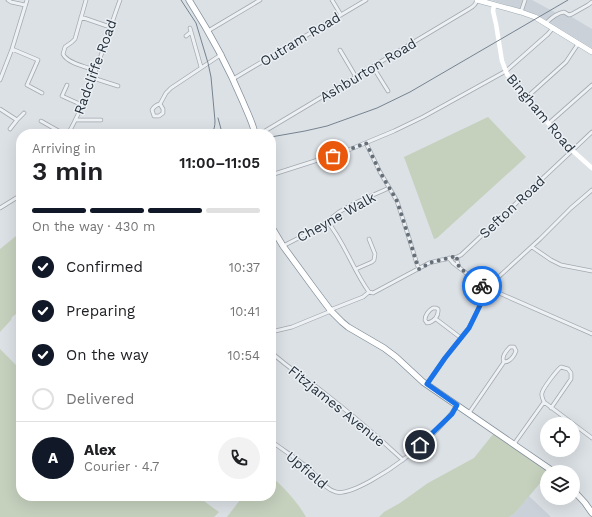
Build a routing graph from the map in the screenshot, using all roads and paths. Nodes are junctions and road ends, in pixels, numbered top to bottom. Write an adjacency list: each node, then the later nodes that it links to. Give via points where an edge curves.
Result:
1 (8, 0): 13 (street)
2 (26, 0): 13 (street)
3 (86, 0): 17 (street)
4 (120, 0): 19 (street, Radcliffe Road)
5 (189, 0): 22 (highway)
6 (260, 0): 22 (street)
7 (332, 0): 16 (street)
8 (366, 0): 16 (street, Outram Road)
9 (477, 0): 11 (main road); 31 (street, Ashburton Road, via 473,7)
10 (525, 0): 15 (street)
11 (488, 2): 14 (main road)
12 (592, 2): 18 (street, via 574,14 561,12)
13 (25, 5): 26 (street)
14 (494, 5): 15 (main road); 33 (street, Bingham Road, via 502,63)
15 (521, 12): 18 (main road)
16 (341, 15): 36 (street, Outram Road)
17 (81, 17): 19 (street); 32 (street, via 75,39 65,47 63,54 66,59)
18 (546, 23): 21 (main road)
19 (110, 27): 32 (street, Radcliffe Road)
20 (190, 28): 23 (street)
21 (553, 28): 25 (main road); 33 (street)
22 (208, 31): 29 (highway)
23 (191, 32): 24 (street); 30 (street)
24 (186, 36)
25 (578, 44): 28 (main road); 43 (street, via 566,62)
26 (12, 49): 37 (street); 42 (street, via 38,60 27,85)
27 (340, 50): 34 (street)
28 (592, 52)
29 (222, 54): 30 (street); 36 (highway)
30 (201, 67): 45 (street, via 171,88)
31 (373, 67): 34 (street, Ashburton Road); 41 (street)
32 (95, 70): 35 (street, Radcliffe Road)
33 (506, 71): 43 (street, Bingham Road); 59 (street, via 421,119)
34 (356, 77): 57 (street, Ashburton Road)
35 (93, 78): 40 (street); 44 (street, Radcliffe Road)
36 (233, 78): 56 (highway)
37 (0, 80)
38 (67, 85): 44 (street, via 62,96)
39 (592, 85): 52 (street)
40 (118, 86)
41 (388, 91)
42 (42, 92)
43 (526, 98): 52 (street, Bingham Road)
44 (82, 104): 49 (street, Radcliffe Road)
45 (160, 104)
46 (0, 109): 48 (street)
47 (24, 113): 48 (street)
48 (17, 120): 53 (street)
49 (76, 120): 50 (street); 55 (street, Radcliffe Road)
50 (101, 120)
51 (41, 121): 54 (street)
52 (549, 123): 60 (street, Bingham Road)
53 (10, 129)
54 (55, 129)
55 (71, 129)
56 (254, 129)
57 (268, 129)
58 (592, 132): 60 (street, Sefton Road)
59 (366, 143): 62 (street); 63 (street)
60 (573, 151): 61 (street, Bingham Road); 72 (street, Sefton Road)
61 (592, 168)
62 (276, 173)
63 (389, 188): 67 (street, Cheyne Walk, via 359,201); 76 (street, via 398,204)
64 (592, 190): 71 (street)
65 (16, 198): 66 (street)
66 (0, 208)
67 (327, 221): 70 (street, Cheyne Walk); 75 (street)
68 (276, 234): 70 (highway)
69 (369, 239): 75 (street, via 375,254 374,260)
70 (283, 246): 80 (highway)
71 (532, 246): 77 (street, via 561,265); 78 (street)
72 (457, 256): 73 (street, Sefton Road); 74 (street)
73 (449, 258): 74 (street); 76 (street, Sefton Road, via 432,262)
74 (459, 267): 78 (street, via 478,284)
75 (356, 269): 79 (street)
76 (419, 269): 79 (street, Sefton Road, via 373,293)
77 (592, 271)
78 (488, 289): 83 (street); 84 (street)
79 (369, 292): 80 (street, Sefton Road, via 361,298)
80 (330, 310): 82 (street, Sefton Road, via 292,327); 87 (highway, via 345,325 386,349)
81 (436, 319): 81 (street, via 429,323 425,320 432,308 438,309); 84 (street)
82 (276, 331)
83 (592, 334)
84 (462, 338): 87 (street)
85 (276, 357): 96 (street, Fitzjames Avenue, via 361,422)
86 (504, 362): 86 (street, via 507,350 514,347 514,355); 91 (street)
87 (427, 384): 89 (highway)
88 (544, 402): 90 (street); 90 (street, via 542,394 552,376 560,368 568,369 571,378); 94 (street)
89 (457, 405): 91 (highway); 96 (street, Upfield, via 452,414)
90 (551, 408): 93 (street)
91 (469, 413): 94 (highway)
92 (592, 432): 93 (street)
93 (591, 437)
94 (514, 444): 97 (highway)
95 (276, 445): 96 (street, Upfield, via 309,469 328,488 337,492 349,491 365,484)
96 (402, 460)
97 (544, 465)
98 (580, 498): 99 (highway)
99 (585, 503): 100 (highway); 101 (highway)
100 (592, 509)
101 (592, 513)

